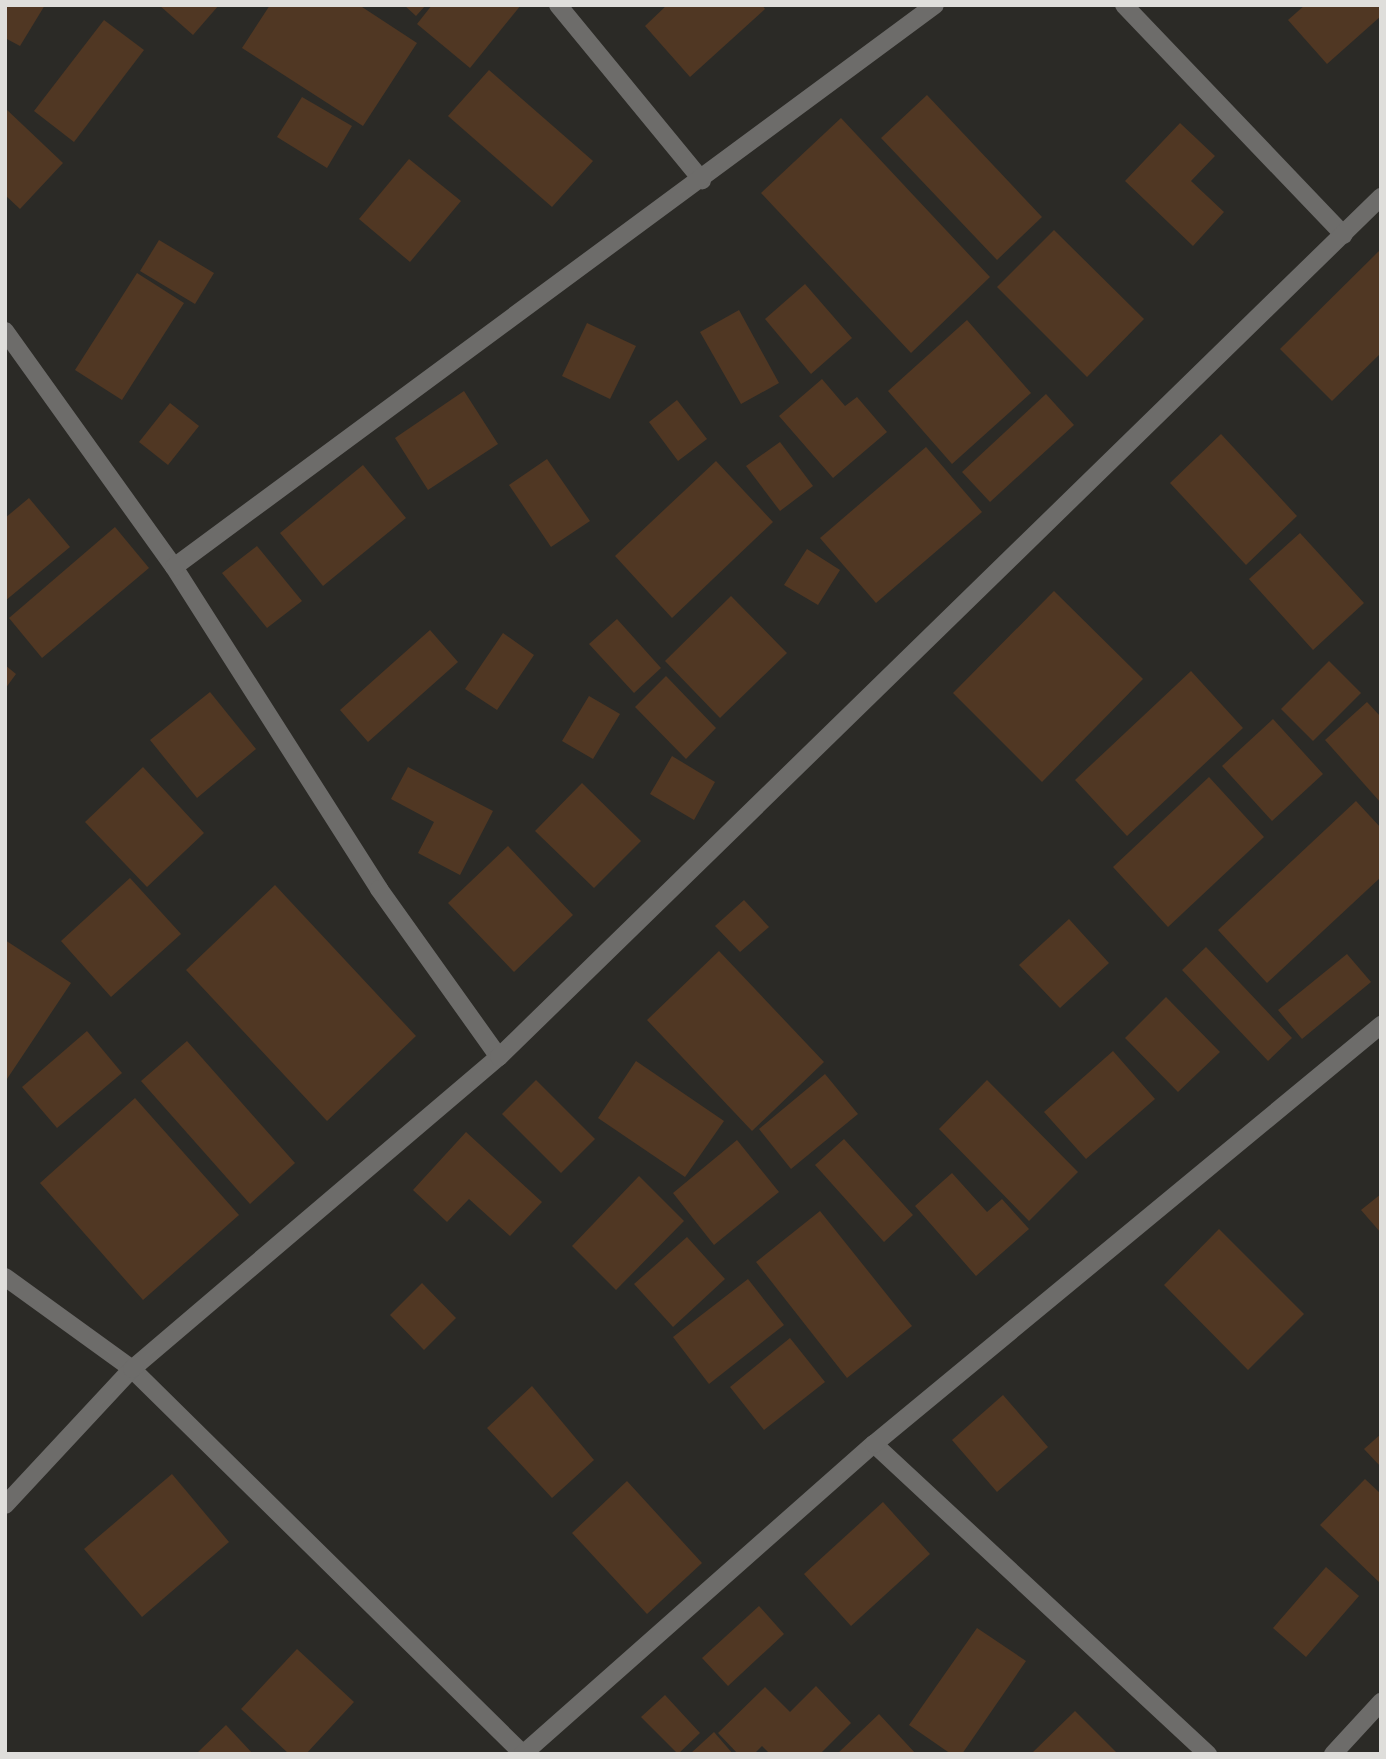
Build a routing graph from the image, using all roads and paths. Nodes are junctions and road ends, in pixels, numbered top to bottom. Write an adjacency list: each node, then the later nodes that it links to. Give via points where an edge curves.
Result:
1 (558, 5): 4 (street)
2 (935, 5): 4 (street)
3 (1124, 5): 6 (street)
4 (702, 180): 8 (street)
5 (1381, 197): 6 (street)
6 (1344, 235): 10 (street)
7 (5, 331): 8 (street)
8 (174, 567): 10 (street, via 379,889)
9 (1381, 1025): 13 (street)
10 (499, 1057): 12 (street)
11 (5, 1277): 12 (street)
12 (132, 1369): 14 (street); 16 (street)
13 (874, 1444): 16 (street); 17 (street)
14 (5, 1505)
15 (1381, 1702): 18 (street)
16 (523, 1754)
17 (1208, 1754)
18 (1333, 1754)

